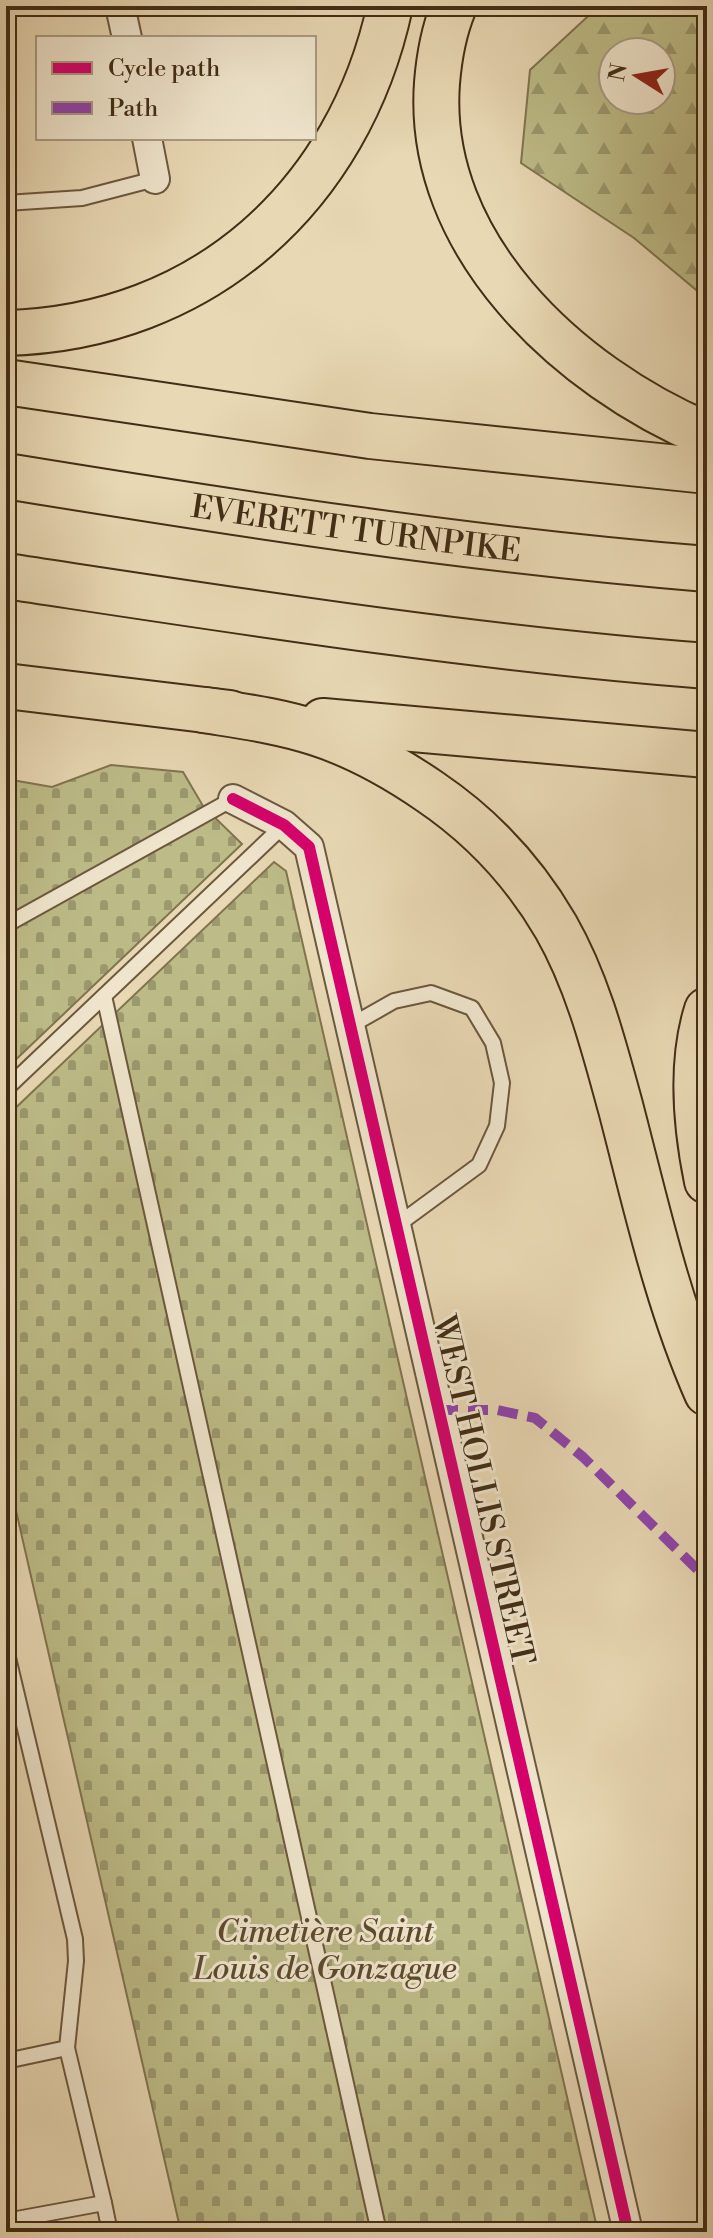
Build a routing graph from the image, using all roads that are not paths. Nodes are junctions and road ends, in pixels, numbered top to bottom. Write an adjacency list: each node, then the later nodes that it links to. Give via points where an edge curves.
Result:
1 (120, 6): 4 (street)
2 (390, 6): 8 (highway, via 373,69 339,143 308,187 250,244 206,276 121,315 55,330)
3 (454, 6): 10 (highway, via 438,70 437,124 446,176 471,236 516,298 565,346 640,400)
4 (127, 36)
5 (147, 140): 6 (street)
6 (155, 179): 7 (lane, via 82,198)
7 (6, 203)
8 (6, 333)
9 (6, 382): 11 (highway, via 370,436)
10 (707, 435)
11 (707, 471)
12 (6, 476): 13 (highway, EVERETT TURNPIKE, via 402,537)
13 (707, 569)
14 (6, 576): 15 (highway, via 390,633)
15 (707, 666)
16 (6, 686): 17 (highway)
17 (204, 710): 18 (highway); 28 (highway, via 316,732 376,758 476,827 531,890 556,927 591,1005 670,1296)
18 (707, 755)
19 (233, 799): 20 (street, WEST HOLLIS STREET); 21 (lane)
20 (284, 825): 22 (lane); 24 (street, WEST HOLLIS STREET, via 309,847)
21 (6, 925)
22 (104, 996): 25 (lane); 35 (lane)
23 (707, 1010): 26 (highway, via 697,1076)
24 (350, 1026): 27 (street, WEST HOLLIS STREET); 27 (lane, via 394,1001 431,993 472,1008 493,1043 502,1083 497,1126 479,1165)
25 (6, 1089)
26 (707, 1181)
27 (396, 1226): 36 (street, WEST HOLLIS STREET)
28 (707, 1393)
29 (6, 1649): 30 (lane, via 75,1939)
30 (67, 2048): 31 (lane); 32 (lane)
31 (6, 2061)
32 (104, 2203): 33 (lane); 34 (lane)
33 (6, 2221)
34 (110, 2232)
35 (379, 2232)
36 (628, 2232)

